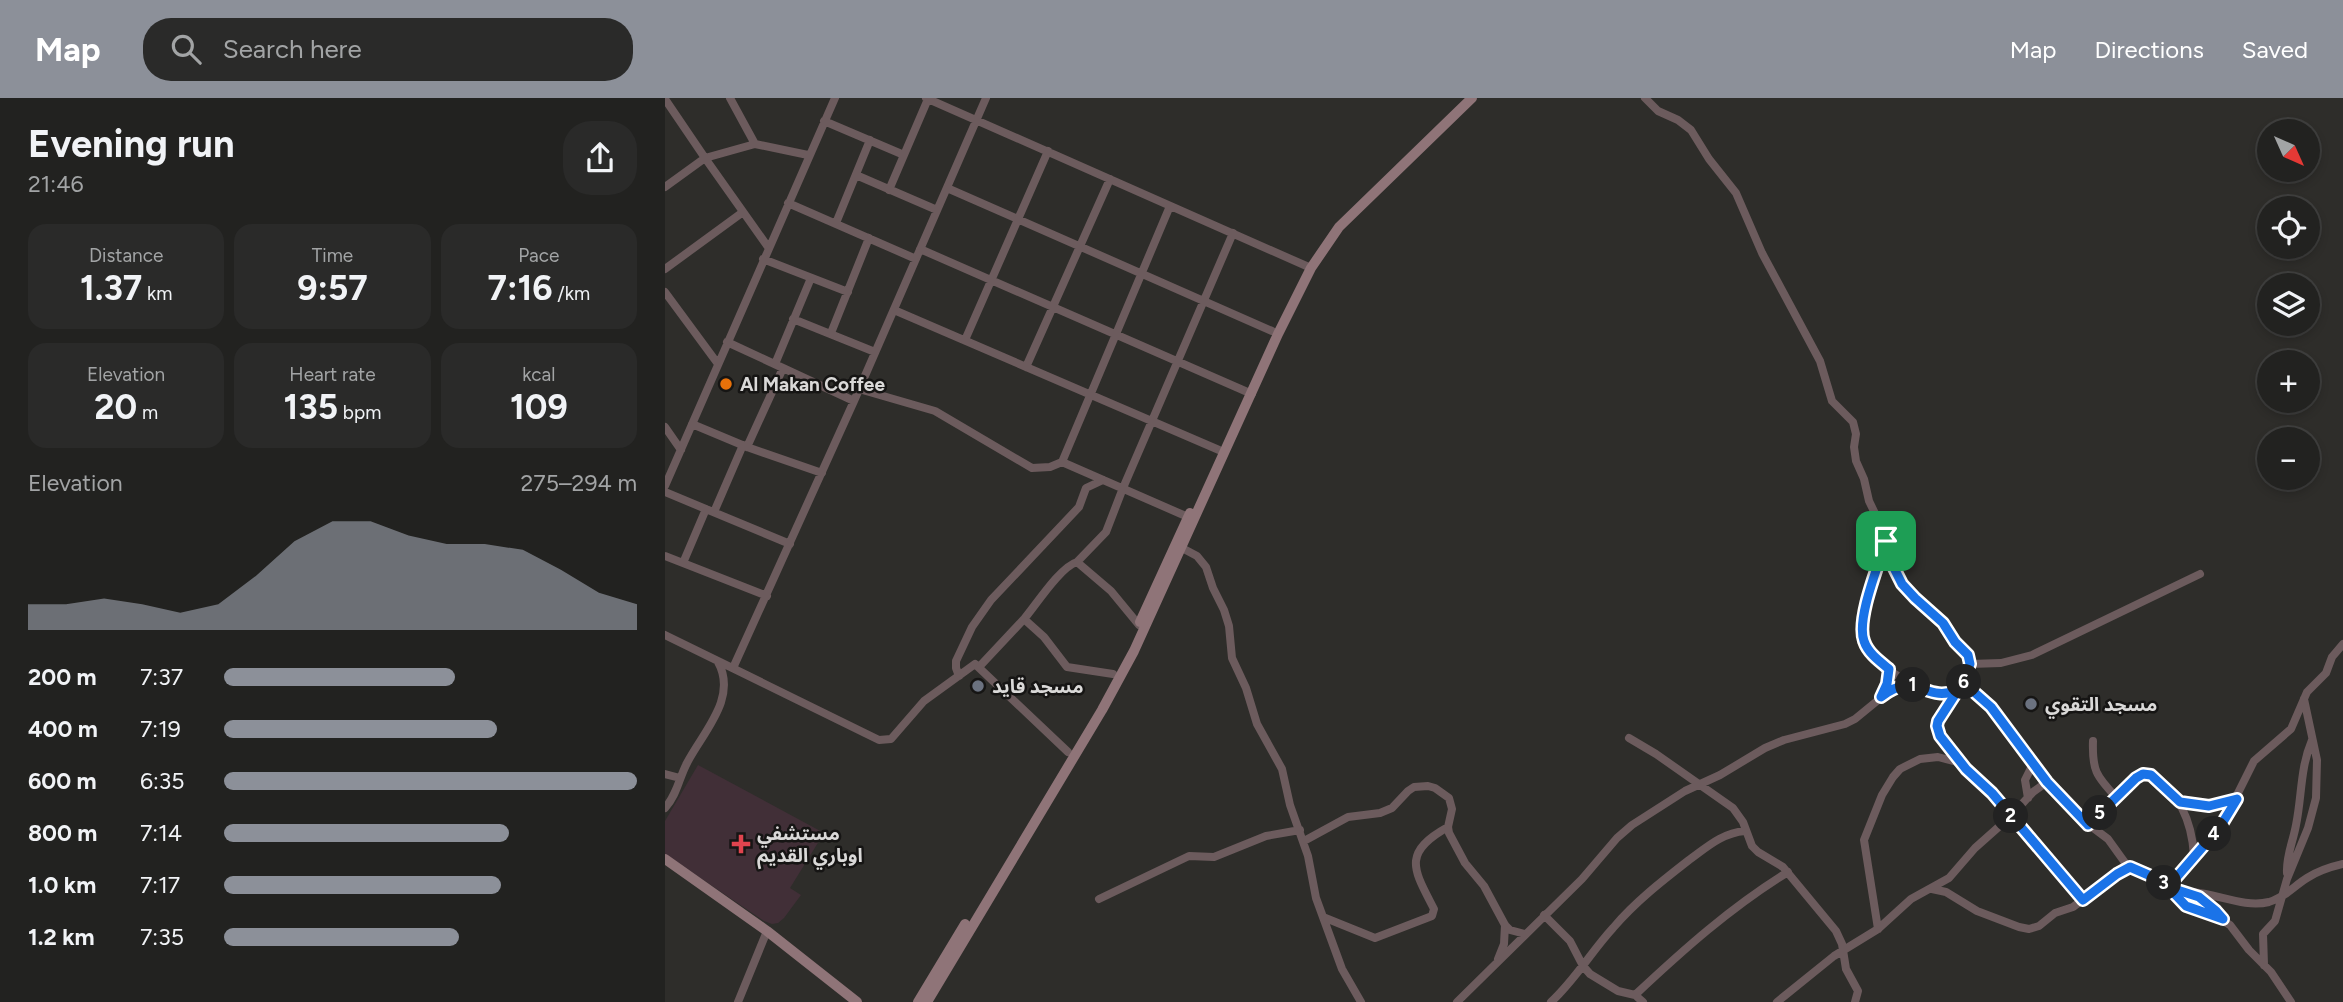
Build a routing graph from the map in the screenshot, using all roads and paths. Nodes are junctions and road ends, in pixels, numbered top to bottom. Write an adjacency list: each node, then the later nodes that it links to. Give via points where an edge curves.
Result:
1 (730, 98): 12 (street)
2 (835, 98): 10 (street)
3 (927, 98): 9 (street); 15 (street)
4 (986, 98): 9 (street)
5 (1462, 98): 35 (street, via 1333,223)
6 (1472, 98): 35 (street, via 1339,227)
7 (1645, 98): 73 (street, via 1691,130 1736,194 1820,361 1832,401 1853,422 1856,461)
8 (665, 99): 16 (street)
9 (977, 120): 13 (street); 20 (street)
10 (824, 121): 11 (street); 14 (street)
11 (870, 140): 15 (street); 17 (street)
12 (755, 144): 14 (street); 16 (street)
13 (1048, 152): 18 (street); 26 (street)
14 (808, 155): 22 (street)
15 (904, 155): 21 (street)
16 (705, 158): 19 (street); 25 (street)
17 (856, 175): 21 (street); 27 (street)
18 (1110, 179): 23 (street); 30 (street)
19 (665, 187)
20 (947, 188): 24 (street); 26 (street)
21 (889, 190): 24 (street)
22 (788, 202): 27 (street); 31 (street)
23 (1170, 205): 28 (street); 37 (street)
24 (937, 210): 32 (street)
25 (743, 212): 31 (street); 36 (street)
26 (1018, 219): 30 (street); 39 (street)
27 (835, 223): 29 (street)
28 (1233, 233): 35 (street); 42 (street)
29 (869, 238): 34 (street); 41 (street)
30 (1080, 246): 37 (street); 43 (street)
31 (768, 247): 33 (street)
32 (920, 249): 34 (street); 39 (street)
33 (763, 259): 38 (street); 50 (street)
34 (916, 259): 44 (street)
35 (1307, 266): 46 (street); 57 (street)
36 (665, 269)
37 (1141, 273): 42 (street); 48 (street)
38 (811, 278): 41 (street); 45 (street)
39 (991, 280): 43 (street); 49 (street)
40 (665, 292): 53 (street)
41 (848, 292): 47 (street)
42 (1204, 301): 46 (street); 52 (street)
43 (1053, 307): 48 (street); 55 (street)
44 (894, 310): 49 (street); 51 (street)
45 (793, 319): 47 (street); 54 (street)
46 (1272, 331): 57 (street)
47 (831, 333): 51 (street)
48 (1115, 334): 52 (street); 58 (street)
49 (965, 340): 55 (street)
50 (727, 342): 53 (street); 54 (street)
51 (876, 352): 56 (street)
52 (1177, 362): 57 (street); 60 (street)
53 (717, 365): 61 (street)
54 (779, 366): 59 (street); 63 (street)
55 (1026, 367): 58 (street)
56 (859, 389): 59 (street); 66 (street, via 935,411 1032,468)
57 (1249, 393): 65 (street); 75 (street)
58 (1090, 394): 60 (street); 66 (street)
59 (854, 401): 67 (street)
60 (1152, 421): 65 (street); 69 (street)
61 (692, 424): 63 (street); 64 (street)
62 (665, 427): 64 (street)
63 (745, 446): 67 (street); 71 (street)
64 (681, 450): 70 (street)
65 (1219, 450): 72 (street)
66 (1062, 462): 68 (street)
67 (822, 473): 74 (street)
68 (1103, 480): 69 (street); 91 (street, via 1086,488 1079,507 991,600 958,655)
69 (1123, 488): 72 (street); 77 (street, via 1106,532)
70 (665, 489): 71 (street)
71 (710, 511): 74 (street); 78 (street)
72 (1188, 517): 82 (street)
73 (1886, 541): 86 (street, via 1902,584 1943,623); 89 (street, via 1862,632 1868,650)
74 (790, 544): 80 (street)
75 (1182, 548): 114 (street, via 1197,556 1209,573 1227,618 1232,658 1257,724 1282,769); 144 (street, via 1102,710)
76 (665, 556): 78 (street)
77 (1077, 562): 81 (street); 82 (street, via 1111,591)
78 (683, 563): 80 (street)
79 (2200, 574): 86 (street, via 2032,655)
80 (767, 596): 88 (street)
81 (1024, 620): 87 (street); 90 (street, via 1067,667)
82 (1139, 625): 90 (street)
83 (665, 635): 85 (street)
84 (2343, 643): 95 (street)
85 (718, 662): 88 (street); 103 (street, via 725,678 723,696)
86 (1970, 664): 93 (street)
87 (979, 667): 91 (street, via 975,664); 99 (street)
88 (733, 668): 91 (street, via 879,740 891,739 925,701)
89 (1889, 669): 92 (street); 94 (street)
90 (1113, 674): 99 (street)
91 (959, 676)
92 (1910, 684): 93 (street, via 1941,694); 94 (street)
93 (1961, 687): 100 (street, via 1937,726); 101 (street, via 1991,707)
94 (1881, 697): 105 (street, via 1845,724 1774,744)
95 (2304, 699): 97 (street); 108 (street, via 2291,729 2249,767)
96 (1629, 738): 105 (street)
97 (2312, 740): 122 (street, via 2301,777); 122 (street, via 2318,768 2316,797)
98 (2093, 741): 106 (street, via 2095,772)
99 (1068, 752): 143 (street)
100 (1961, 763): 111 (street); 133 (street, via 1938,757 1920,759 1900,769 1882,795 1864,840)
101 (2033, 764): 104 (street); 107 (street, via 2025,780)
102 (665, 774): 103 (street)
103 (680, 778): 110 (street)
104 (2047, 782): 107 (street); 112 (street)
105 (1699, 784): 115 (street, via 1733,808); 129 (street, via 1625,831)
106 (2116, 797): 109 (street, via 2147,773); 112 (street)
107 (2028, 798): 111 (street)
108 (2237, 799): 109 (street, via 2209,806); 117 (street)
109 (2180, 802): 117 (street)
110 (665, 808)
111 (2011, 816): 124 (street); 128 (street)
112 (2088, 825): 120 (street, via 2108,839)
113 (1448, 827): 116 (street, via 1449,798 1421,786 1408,791 1392,808 1348,817); 130 (street, via 1424,845 1415,862 1416,875 1434,909 1432,916 1375,938); 132 (street)
114 (1300, 830): 116 (street); 127 (street, via 1266,836 1214,857 1189,856)
115 (1745, 831): 121 (street, via 1758,852); 139 (street, via 1722,837 1652,889 1615,925)
116 (1304, 841): 130 (street)
117 (2194, 856): 123 (street)
118 (665, 859): 134 (street)
119 (2343, 864): 126 (street, via 2316,873)
120 (2130, 867): 123 (street); 128 (street)
121 (1788, 872): 136 (street, via 1836,931); 140 (street, via 1716,921)
122 (2287, 879): 126 (street)
123 (2168, 887): 125 (street); 131 (street, via 2186,906)
124 (1932, 889): 128 (street, via 2024,929 2039,926); 133 (street, via 1901,906)
125 (2189, 892): 126 (street, via 2249,903); 131 (street)
126 (2283, 895): 138 (street, via 2275,921 2262,938)
127 (1098, 899)
128 (2083, 900)
129 (1544, 915): 135 (street); 139 (street, via 1570,941)
130 (1323, 917): 145 (street, via 1342,969)
131 (2223, 919): 138 (street)
132 (1505, 925): 135 (street); 137 (street)
133 (1878, 929): 136 (street)
134 (767, 931): 141 (street); 142 (street)
135 (1524, 934): 137 (street)
136 (1843, 951): 149 (street); 150 (street, via 1846,969 1859,990)
137 (1496, 963): 146 (street)
138 (2264, 965): 151 (street)
139 (1583, 966): 140 (street, via 1608,986); 147 (street)
140 (1635, 995): 148 (street)
141 (738, 1002)
142 (857, 1002)
143 (918, 1002)
144 (927, 1002)
145 (1361, 1002)
146 (1457, 1002)
147 (1551, 1002)
148 (1643, 1002)
149 (1777, 1002)
150 (1855, 1002)
151 (2291, 1002)

